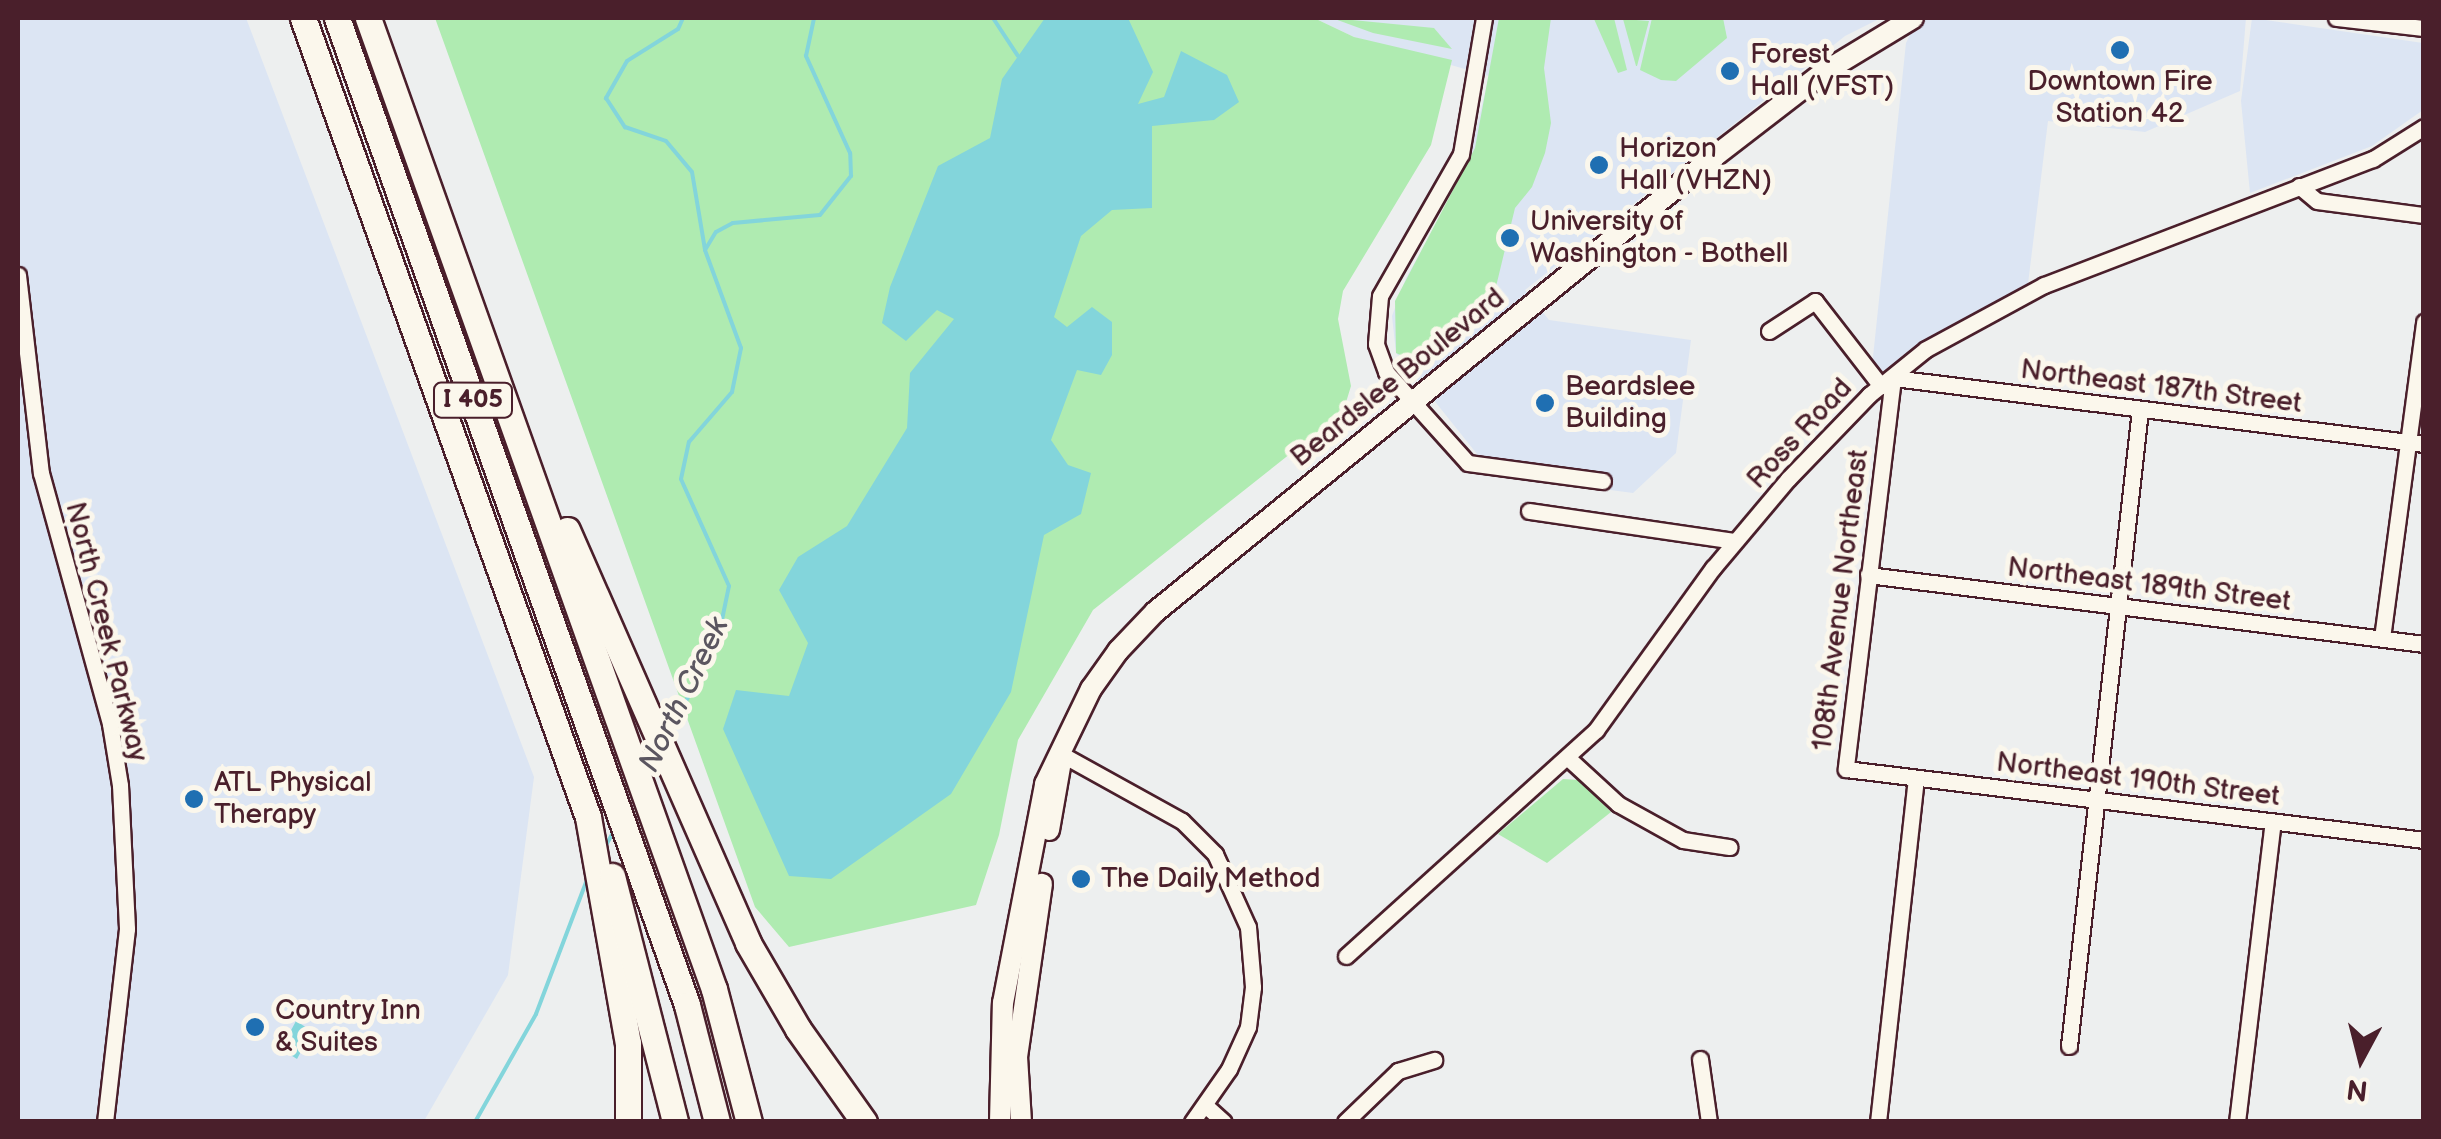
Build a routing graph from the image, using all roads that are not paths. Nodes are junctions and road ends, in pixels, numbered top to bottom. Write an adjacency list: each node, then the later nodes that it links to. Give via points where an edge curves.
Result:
1 (303, 18): 40 (highway, via 589,822)
2 (337, 18): 33 (highway, I 405)
3 (348, 18): 33 (highway, I 405)
4 (368, 18): 28 (highway, I 405)
5 (382, 18): 20 (highway, I 405)
6 (1484, 18): 17 (street, via 1458,164 1380,296 1375,322 1386,372)
7 (1913, 18): 17 (main road, Beardslee Boulevard, via 1824,72)
8 (2336, 18): 9 (street)
9 (2424, 28)
10 (2424, 128): 11 (street, Ross Road, via 2373,158)
11 (2300, 186): 12 (street, via 2317,201); 16 (street, Ross Road, via 1969,320)
12 (2424, 215)
13 (18, 276): 46 (street, North Creek Parkway, via 41,473 120,784 127,929)
14 (2424, 322): 19 (street)
15 (1769, 330): 16 (street, via 1815,301)
16 (1887, 382): 18 (street, Northeast 187th Street); 23 (street, Ross Road); 24 (street, 108th Avenue Northeast)
17 (1412, 403): 21 (street, via 1474,466); 29 (main road, Beardslee Boulevard, via 1154,612 1091,689)
18 (2140, 410): 19 (street, Northeast 187th Street); 25 (street)
19 (2416, 443): 26 (street)
20 (545, 479): 28 (highway, I 405); 53 (highway, via 777,997)
21 (1602, 481)
22 (1529, 511): 23 (street)
23 (1736, 542): 30 (street, Ross Road)
24 (1868, 575): 25 (street, Northeast 189th Street); 31 (street, 108th Avenue Northeast)
25 (2116, 606): 26 (street, Northeast 189th Street); 34 (street)
26 (2382, 638): 27 (street, Northeast 189th Street)
27 (2424, 644)
28 (632, 743): 35 (highway, I 405)
29 (1062, 754): 45 (street, via 1182,821 1212,849 1237,898 1252,949 1248,1028); 54 (main road, Beardslee Boulevard, via 1045,784 1010,966 996,1072); 55 (main road, Beardslee Boulevard, via 1022,1004)
30 (1568, 758): 39 (street, via 1634,813 1683,840); 41 (street, Ross Road)
31 (1846, 769): 32 (street, Northeast 190th Street)
32 (1916, 778): 34 (street, Northeast 190th Street); 60 (street)
33 (613, 781): 38 (highway, I 405)
34 (2096, 800): 36 (street, Northeast 190th Street); 42 (street)
35 (656, 808): 51 (highway, I 405); 52 (highway, I 405, via 736,1025)
36 (2273, 822): 37 (street, Northeast 190th Street); 61 (street)
37 (2424, 840)
38 (635, 844): 49 (highway, I 405); 50 (highway, I 405, via 692,990)
39 (1729, 847)
40 (609, 895): 47 (highway, via 628,1044); 48 (highway)
41 (1346, 956)
42 (2069, 1046)
43 (1700, 1059): 59 (street)
44 (1434, 1060): 58 (street, via 1398,1070)
45 (1204, 1105): 56 (street); 57 (street)
46 (106, 1122)
47 (628, 1122)
48 (675, 1122)
49 (718, 1122)
50 (728, 1122)
51 (750, 1122)
52 (760, 1122)
53 (864, 1122)
54 (1000, 1122)
55 (1021, 1122)
56 (1192, 1122)
57 (1224, 1122)
58 (1345, 1122)
59 (1710, 1122)
60 (1878, 1122)
61 (2237, 1122)

